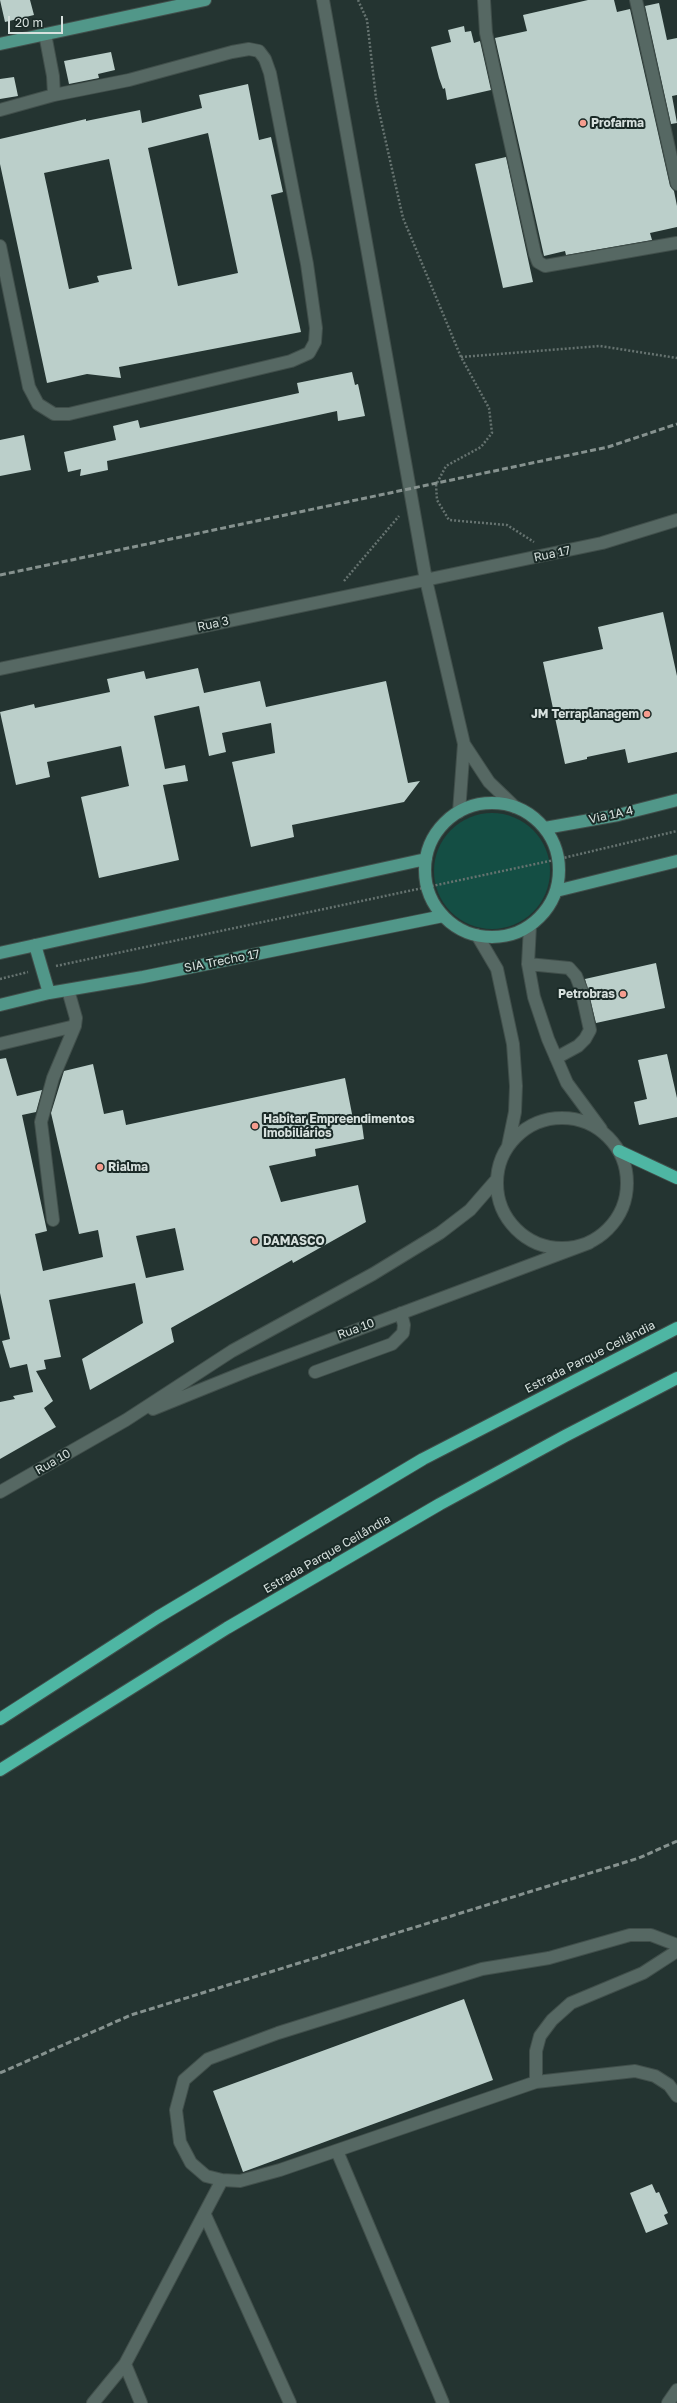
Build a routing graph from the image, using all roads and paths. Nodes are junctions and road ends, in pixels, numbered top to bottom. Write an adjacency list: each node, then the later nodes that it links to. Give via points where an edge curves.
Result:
1 (205, 0): 6 (main road)
2 (323, 0): 15 (street)
3 (358, 0): 13 (path, via 367,20 376,98 403,218)
4 (484, 0): 11 (street, via 486,33 534,254 538,262 545,266)
5 (636, 0): 10 (street)
6 (45, 34): 7 (main road); 8 (street)
7 (0, 44)
8 (54, 95): 9 (street); 12 (street, via 129,80 232,52 249,49 259,51 270,73 307,264 316,328 315,342 309,353 292,361 69,414 54,414 38,404 29,386)
9 (0, 110)
10 (677, 184)
11 (677, 243)
12 (0, 246)
13 (461, 357): 14 (path, via 600,346); 17 (path, via 489,408 492,433 481,447 446,466 436,485 437,500 449,520 507,525)
14 (677, 358)
15 (412, 501): 18 (street); 19 (path)
16 (677, 520): 17 (street, Rua 17, via 602,543)
17 (552, 554): 18 (street, Rua 17)
18 (426, 580): 19 (street, Rua 3); 21 (street)
19 (327, 600): 20 (street, Rua 3)
20 (0, 668)
21 (464, 744): 23 (street, via 489,782); 24 (street)
22 (677, 800): 25 (main road, Via 1A 4, via 618,815)
23 (515, 807): 24 (main road, via 496,803 477,805); 25 (main road, via 531,815)
24 (459, 812): 27 (main road, via 443,824 432,840)
25 (545, 828): 28 (main road, via 554,843)
26 (677, 831): 28 (path)
27 (426, 859): 30 (main road); 35 (main road)
28 (559, 859): 30 (path); 31 (main road)
29 (677, 861): 31 (main road)
30 (427, 888): 32 (main road, via 433,903); 38 (path)
31 (556, 890): 33 (main road, via 546,910)
32 (443, 916): 34 (main road, via 458,928); 40 (main road, SIA Trecho 17)
33 (530, 926): 34 (main road, via 513,934 495,937); 37 (street)
34 (477, 935): 47 (street, via 498,969 513,1044 516,1086)
35 (35, 945): 36 (main road); 38 (main road)
36 (0, 953)
37 (528, 964): 45 (street, via 534,997); 45 (street, via 569,968 576,976 581,989 590,1030 586,1039 578,1046)
38 (42, 969): 39 (path); 41 (main road)
39 (0, 979)
40 (68, 990): 41 (main road, SIA Trecho 17); 43 (street, via 76,1018)
41 (49, 993): 42 (main road, SIA Trecho 17)
42 (0, 1005)
43 (75, 1026): 44 (street); 51 (street, via 53,1078 41,1122)
44 (0, 1044)
45 (556, 1058): 46 (street, via 567,1083)
46 (604, 1133): 47 (street, via 586,1122 564,1118 543,1121 524,1131); 48 (street)
47 (508, 1146): 50 (street)
48 (619, 1151): 49 (highway); 52 (street, via 627,1172 625,1200 620,1214 607,1231)
49 (677, 1178)
50 (497, 1179): 52 (street, via 499,1201 508,1221 524,1237 544,1246 567,1249); 57 (street, Rua 10, via 470,1210 440,1233 373,1274 232,1352)
51 (53, 1220)
52 (588, 1243): 53 (street, Rua 10)
53 (401, 1313): 55 (street, via 403,1333 392,1344); 57 (street, Rua 10)
54 (677, 1328): 59 (highway, Estrada Parque Ceilândia, via 423,1459 158,1617)
55 (315, 1372)
56 (677, 1378): 60 (highway, Estrada Parque Ceilândia, via 440,1504 227,1628)
57 (126, 1420): 58 (street, Rua 10)
58 (0, 1492)
59 (0, 1719)
60 (0, 1770)
61 (677, 1945): 66 (street, via 651,1935 630,1935 548,1958 482,1969 278,2033 208,2059 184,2080 176,2110 180,2142 191,2163 206,2176)
62 (677, 1951): 63 (street, via 643,1973 571,2003 552,2020 540,2036 536,2051)
63 (536, 2082): 64 (street, via 635,2071 655,2076 669,2085); 65 (street)
64 (677, 2096)
65 (337, 2151): 66 (street, via 240,2181); 73 (street)
66 (222, 2180): 67 (street)
67 (205, 2215): 68 (street); 72 (street)
68 (125, 2364): 70 (street); 71 (street)
69 (677, 2390): 74 (street)
70 (93, 2403)
71 (141, 2403)
72 (290, 2403)
73 (443, 2403)
74 (668, 2403)

